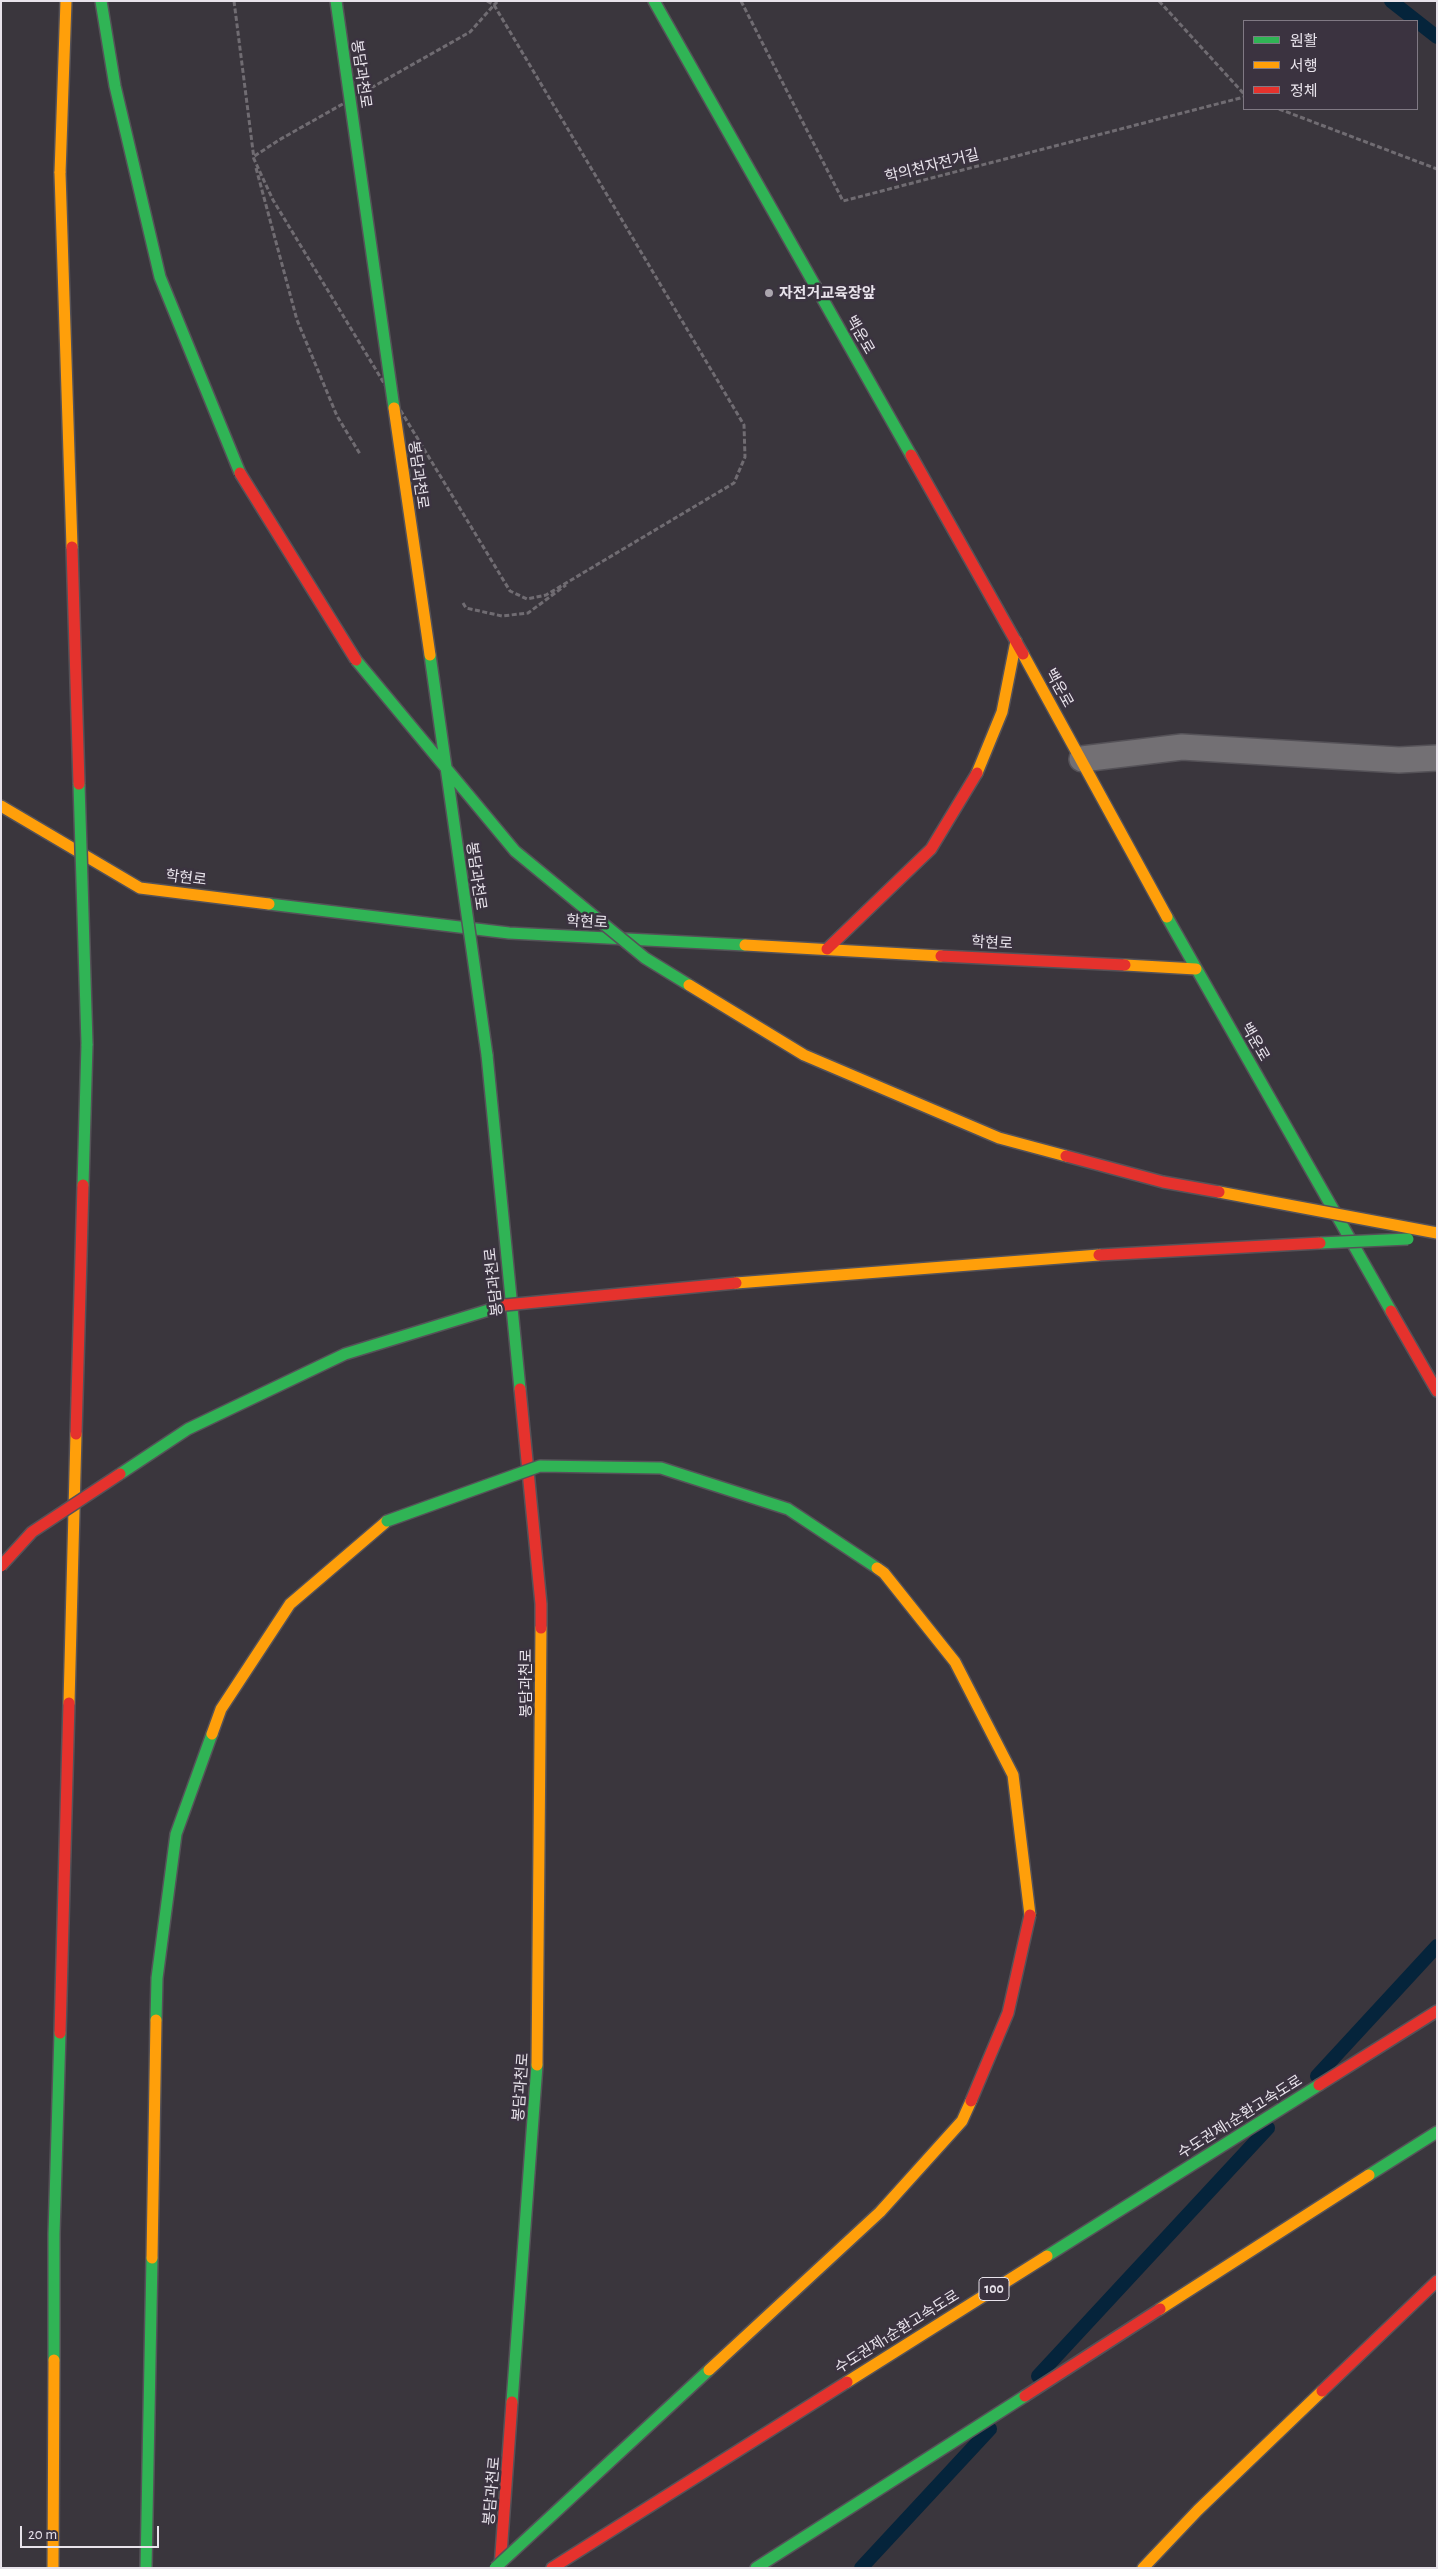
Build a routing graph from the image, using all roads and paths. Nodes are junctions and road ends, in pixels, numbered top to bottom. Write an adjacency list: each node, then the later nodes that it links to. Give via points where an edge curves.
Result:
1 (66, 1): 31 (main road, bridge, via 60,173 86,1044 54,2234)
2 (100, 1): 24 (main road, bridge, via 115,86 160,277 236,467 353,656 515,851 645,958 804,1055 999,1138 1163,1182)
3 (234, 1): 15 (path)
4 (336, 1): 34 (main road, 봉담과천로, bridge, via 487,1056 541,1604 539,2044)
5 (487, 1): 10 (path)
6 (498, 1): 10 (path)
7 (654, 1): 18 (main road, 백운로)
8 (742, 1): 13 (path, 학의천자전거길, via 843,201)
9 (1159, 1): 12 (path)
10 (494, 5): 11 (path); 17 (path, via 744,425 745,457 734,483)
11 (470, 32)
12 (1243, 95)
13 (1243, 96)
14 (1282, 110): 16 (path)
15 (253, 157)
16 (1437, 169)
17 (585, 572)
18 (1016, 641): 20 (main road, 백운로); 22 (main road, via 1002,712 974,780 931,849)
19 (1437, 758): 20 (lane, via 1399,760 1182,747)
20 (1082, 760): 23 (main road, 백운로)
21 (1, 806): 22 (main road, 학현로, via 140,888 509,933)
22 (826, 949): 23 (main road, 학현로)
23 (1196, 969): 26 (main road, 백운로)
24 (1437, 1233)
25 (1437, 1237): 27 (main road, bridge, via 1149,1251 502,1305 345,1354 188,1429 32,1532)
26 (1437, 1391)
27 (1, 1566)
28 (1437, 2011): 35 (main road, 수도권제1순환고속도로 / 100)
29 (1437, 2132): 36 (main road)
30 (1437, 2281): 37 (main road, via 1198,2510)
31 (53, 2568)
32 (146, 2568): 33 (main road, bridge, via 157,1978 176,1834 221,1709 290,1604 387,1522 540,1466 661,1468 788,1509 884,1573 955,1662 1013,1775 1030,1913 1008,2013 962,2121 880,2212)
33 (495, 2568)
34 (500, 2568)
35 (552, 2568)
36 (756, 2568)
37 (1143, 2568)

